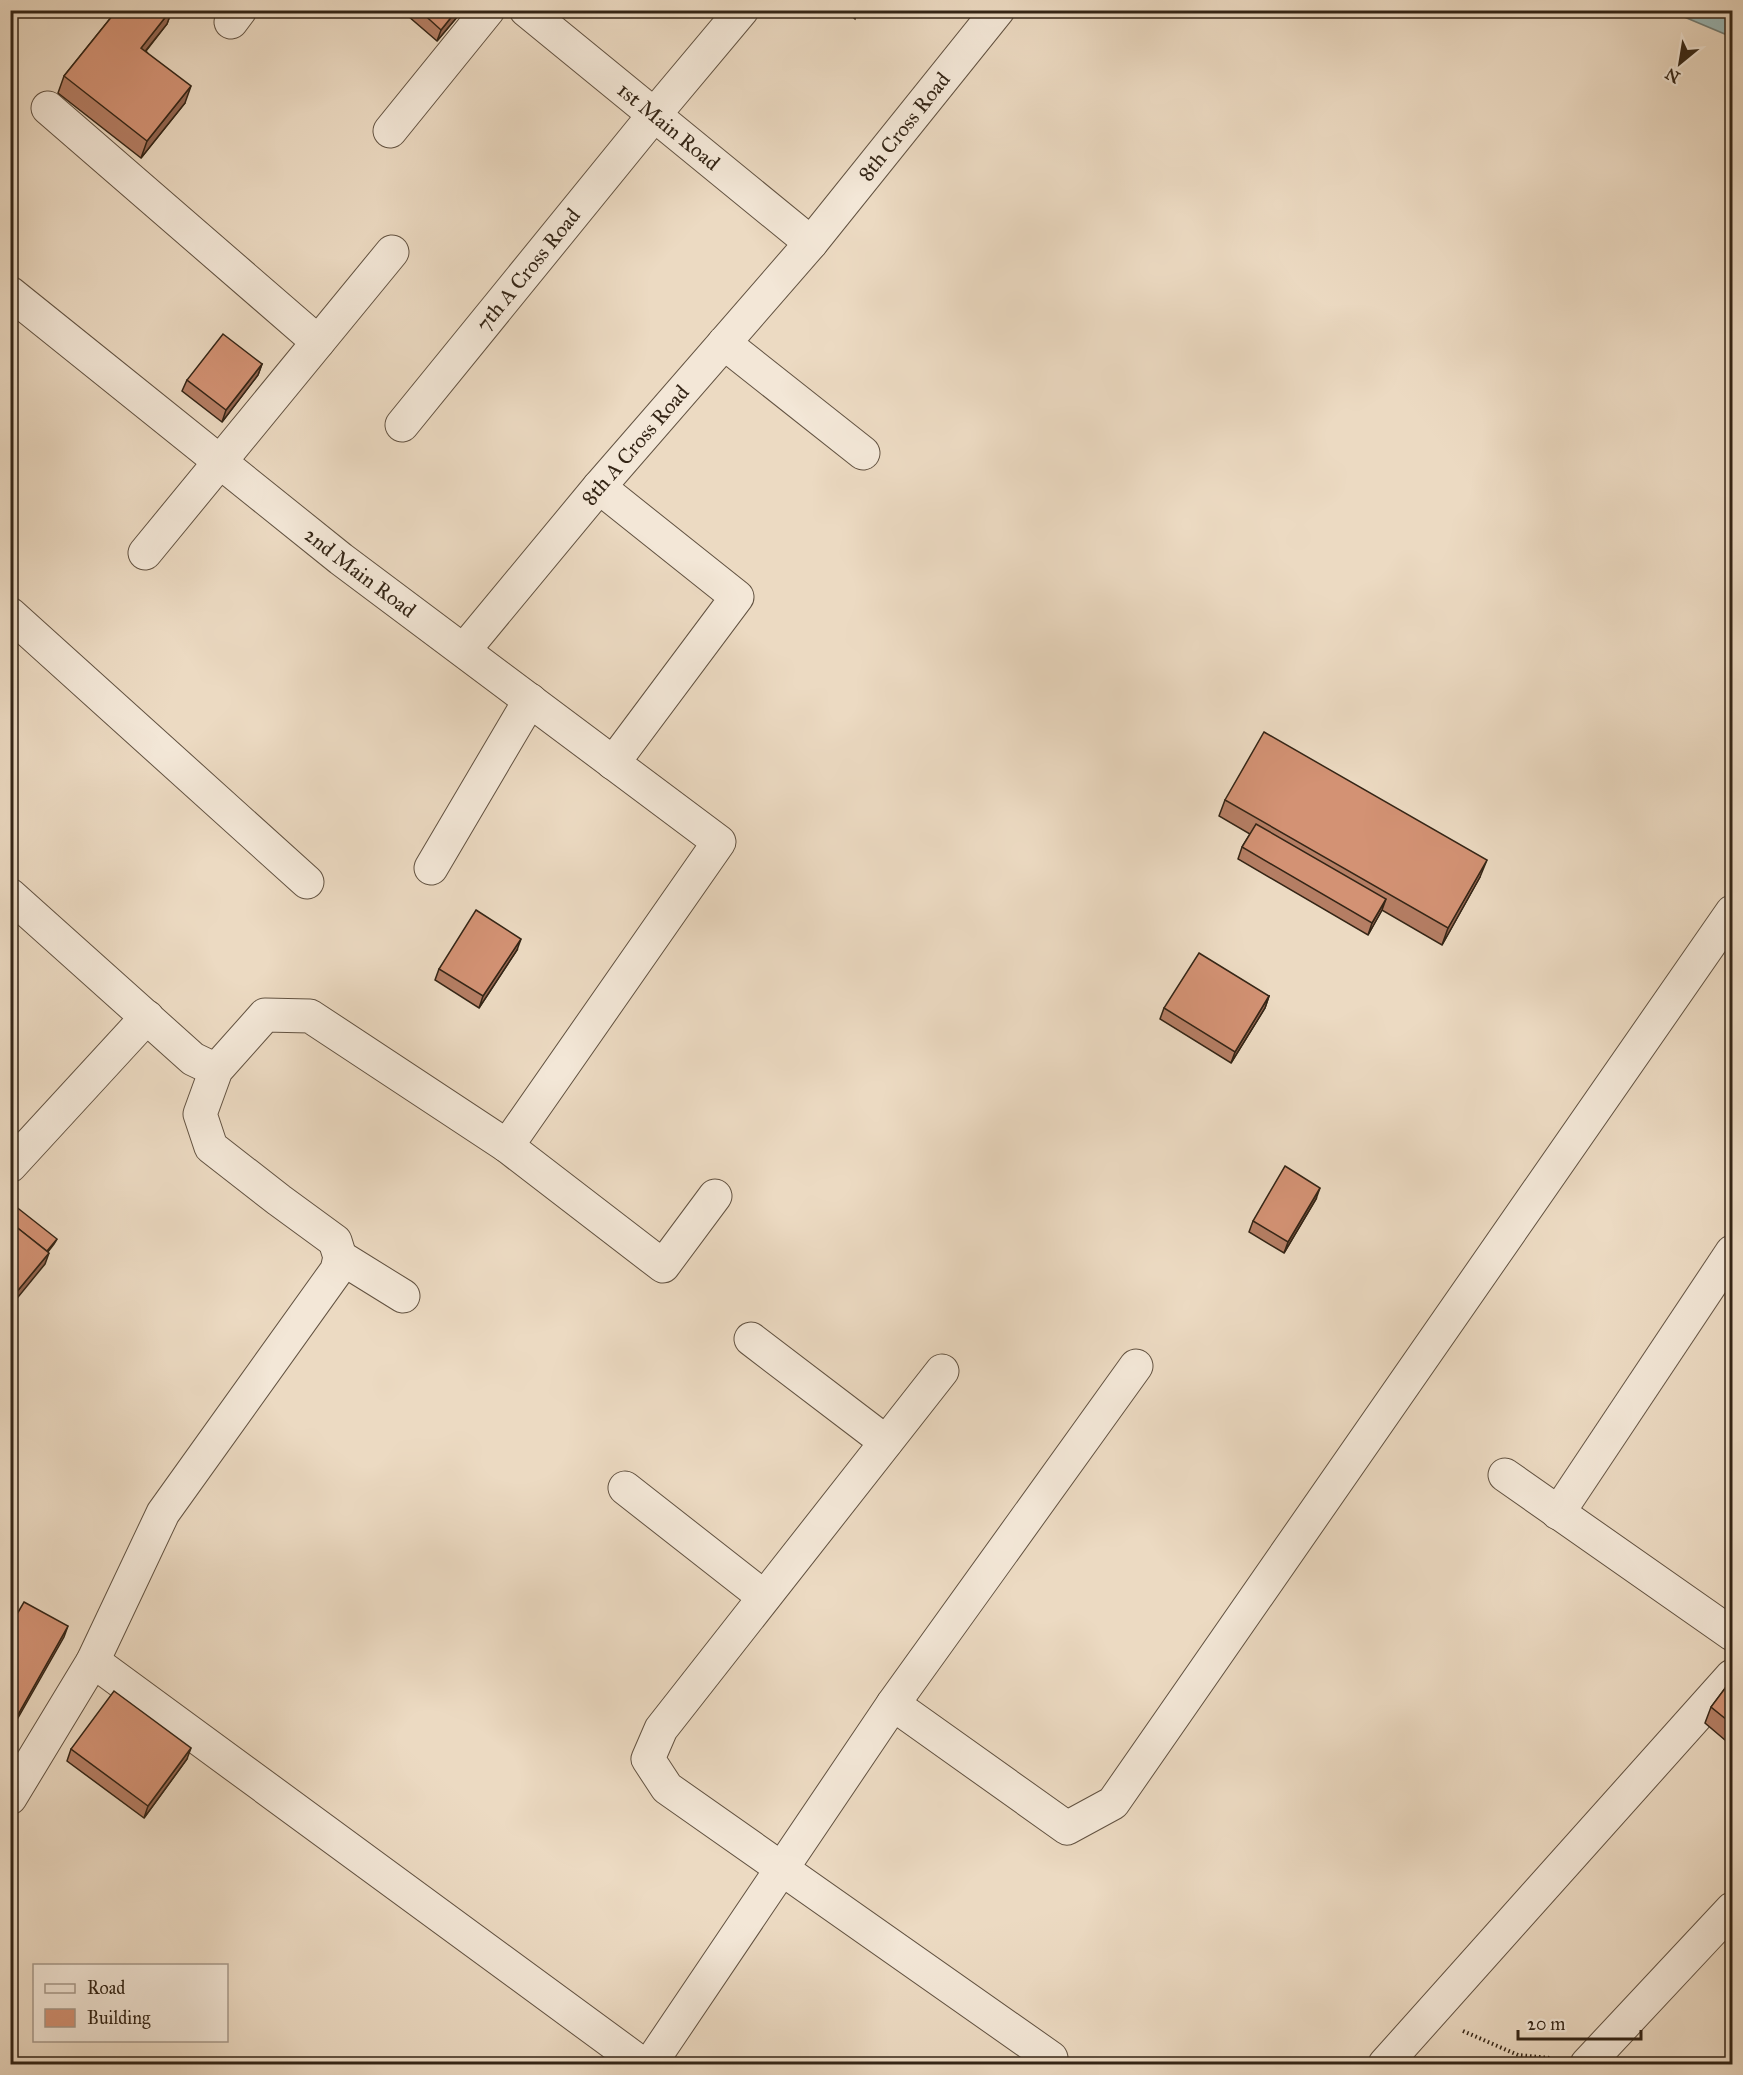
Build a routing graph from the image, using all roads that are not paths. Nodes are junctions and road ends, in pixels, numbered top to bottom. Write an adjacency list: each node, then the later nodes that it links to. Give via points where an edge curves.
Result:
1 (488, 10): 7 (street)
2 (526, 10): 6 (street, 1st Main Road)
3 (742, 10): 6 (street, 7th A Cross Road)
4 (998, 10): 8 (street, 8th Cross Road)
5 (48, 108): 11 (street)
6 (654, 115): 8 (street, 1st Main Road); 13 (street, 7th A Cross Road)
7 (390, 131)
8 (811, 243): 12 (street, 8th A Cross Road)
9 (392, 252): 11 (street)
10 (15, 307): 15 (street, 2nd Main Road)
11 (318, 342): 15 (street)
12 (724, 343): 14 (street); 16 (street, 8th A Cross Road)
13 (402, 425)
14 (863, 453)
15 (220, 462): 17 (street); 19 (street, 2nd Main Road)
16 (599, 488): 19 (street, 8th A Cross Road); 21 (street, via 737,597)
17 (145, 554)
18 (10, 614): 23 (street)
19 (464, 650): 20 (street, 2nd Main Road)
20 (530, 700): 21 (street, 2nd Main Road); 22 (street)
21 (614, 763): 28 (street, 2nd Main Road, via 719,843)
22 (431, 868)
23 (307, 882)
24 (10, 895): 26 (street)
25 (1732, 912): 45 (street, via 1113,1803 1067,1828)
26 (147, 1017): 27 (street, via 192,1059); 29 (street)
27 (216, 1070): 28 (street, via 265,1015 310,1016); 32 (street, via 200,1114 211,1147 335,1241)
28 (507, 1146): 30 (street, via 663,1266)
29 (10, 1166)
30 (716, 1196)
31 (1732, 1252): 40 (street)
32 (340, 1257): 33 (street); 43 (street, via 337,1270 164,1513)
33 (403, 1296)
34 (751, 1339): 37 (street)
35 (1136, 1366): 45 (street)
36 (942, 1371): 37 (street)
37 (886, 1442): 41 (street)
38 (1505, 1474): 40 (street)
39 (625, 1488): 41 (street)
40 (1558, 1513): 42 (street)
41 (764, 1597): 47 (street, via 661,1729 648,1759 667,1788)
42 (1728, 1620)
43 (93, 1661): 46 (street); 51 (street)
44 (1732, 1676): 53 (street)
45 (894, 1704): 47 (street)
46 (10, 1798)
47 (782, 1869): 49 (street); 52 (street)
48 (1732, 1909): 50 (street)
49 (1051, 2058)
50 (1588, 2063)
51 (642, 2064)
52 (650, 2064)
53 (1385, 2064)

